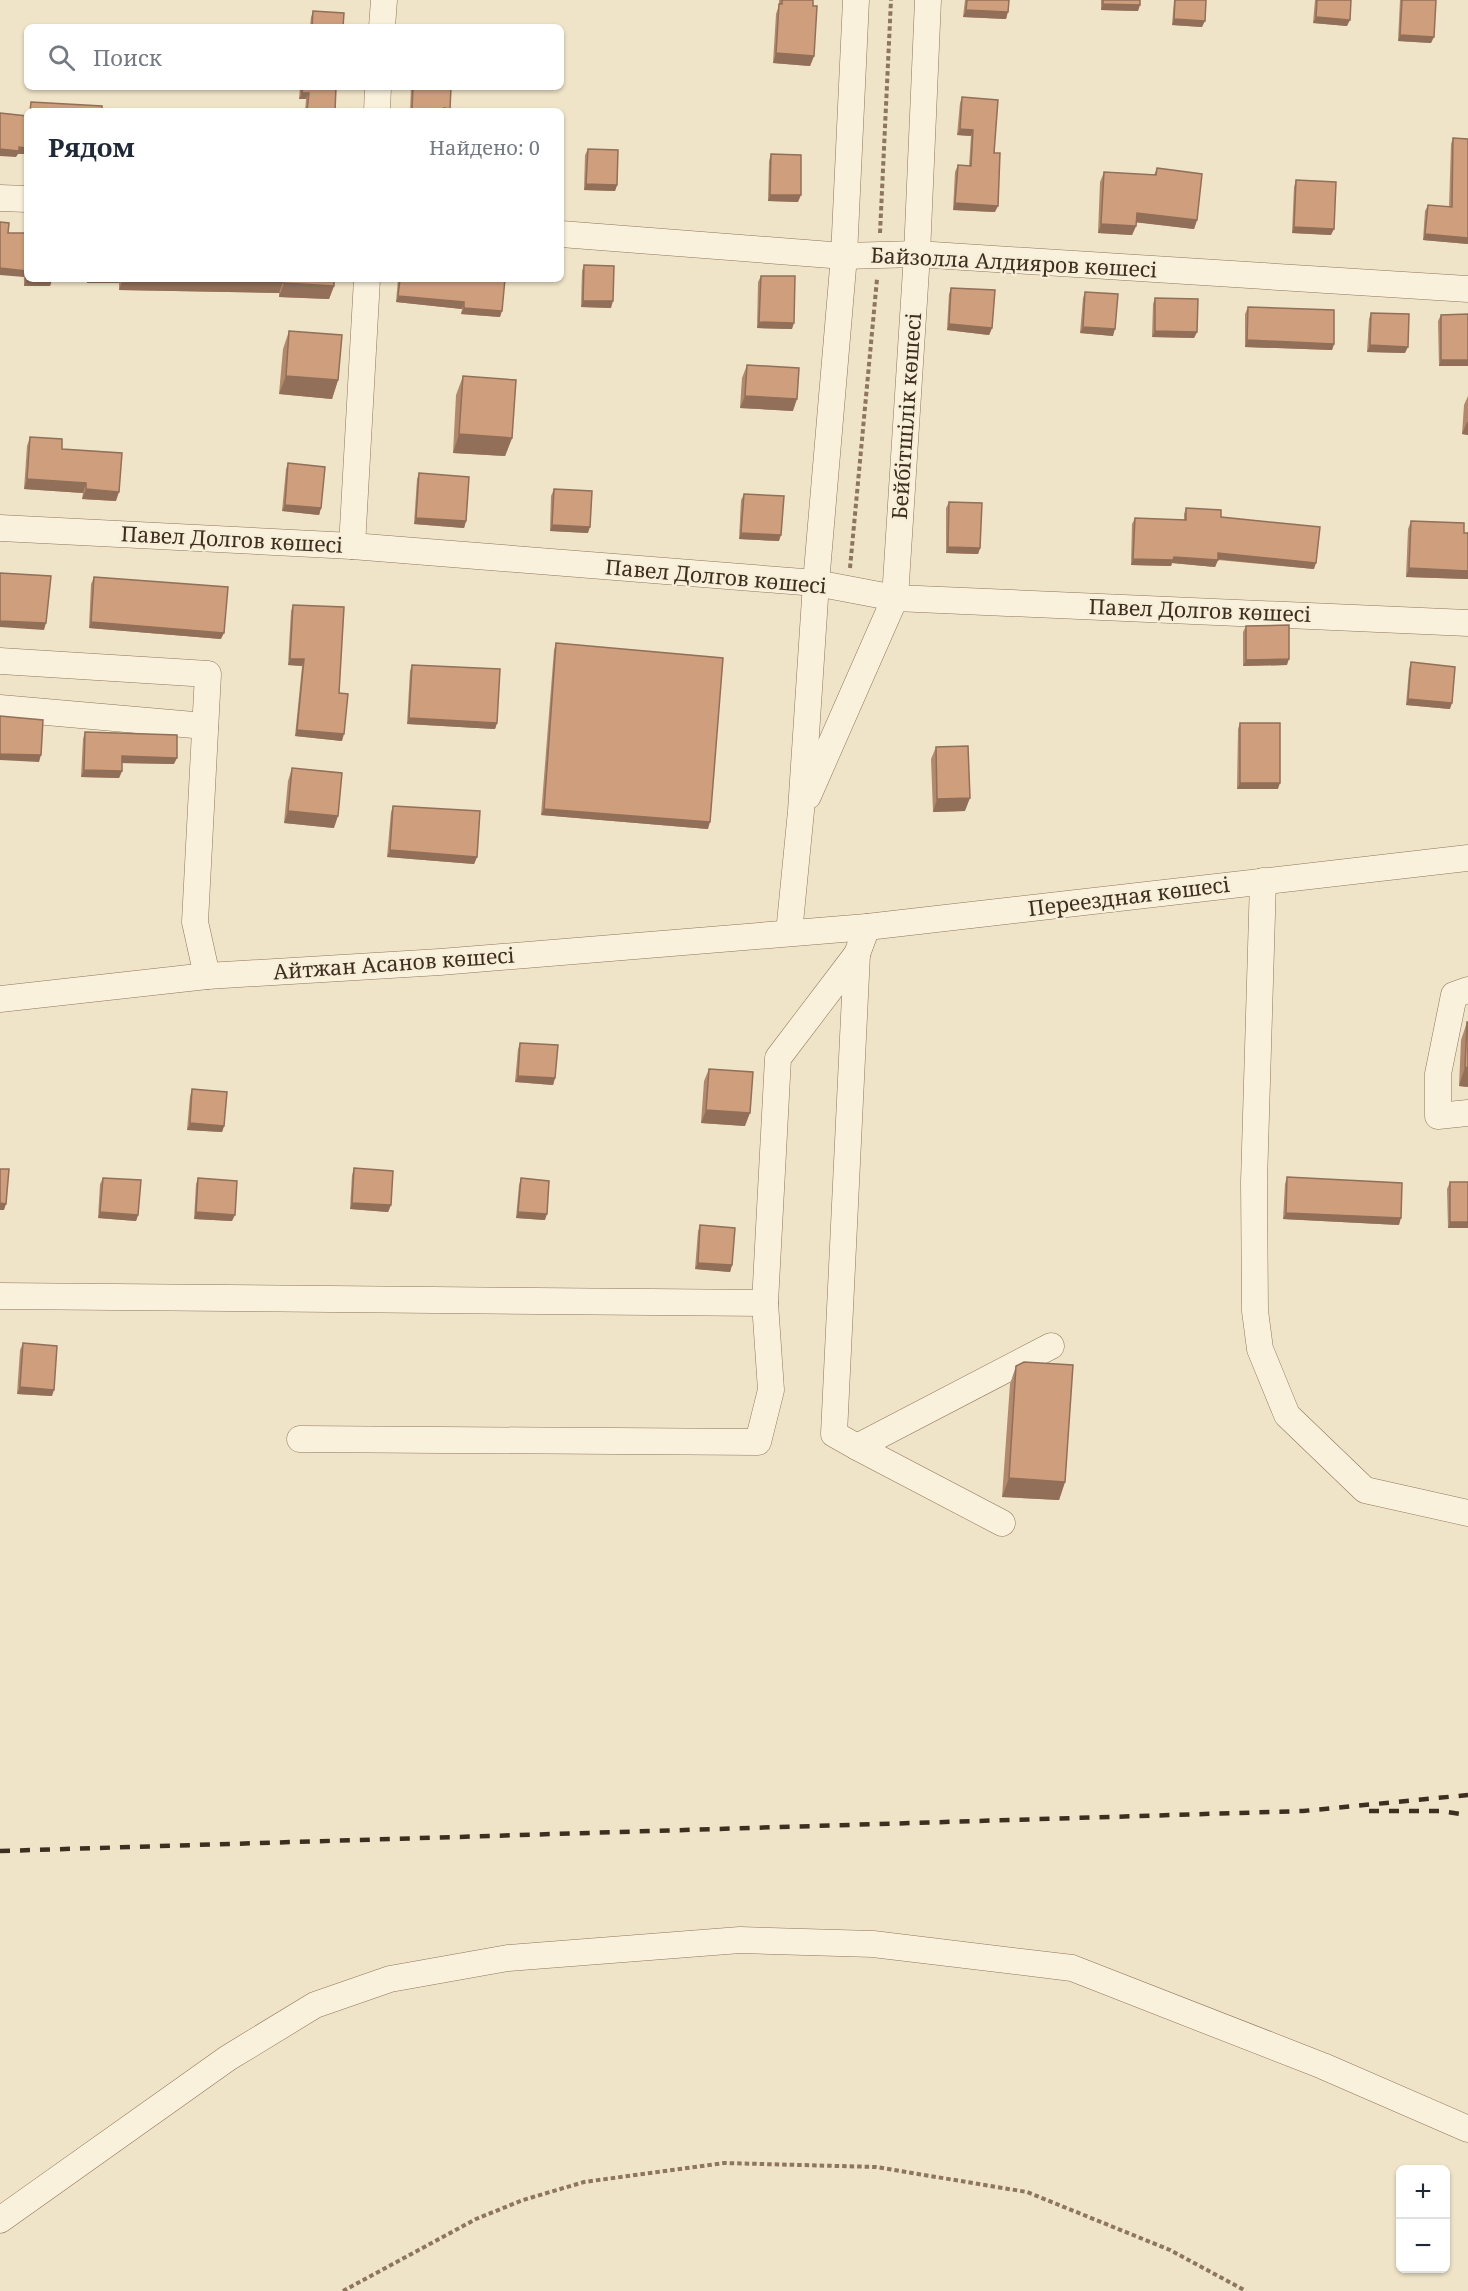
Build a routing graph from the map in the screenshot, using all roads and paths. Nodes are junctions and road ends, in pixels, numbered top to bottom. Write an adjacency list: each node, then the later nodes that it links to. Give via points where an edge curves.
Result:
1 (384, 0): 5 (street)
2 (856, 0): 13 (street, Бейбітшілік көшесі)
3 (891, 0): 12 (path)
4 (928, 0): 11 (street, Бейбітшілік көшесі)
5 (382, 24)
6 (378, 90): 7 (street)
7 (377, 108)
8 (0, 198): 9 (street)
9 (24, 199)
10 (564, 234): 13 (street, Байзолла Алдияров көшесі)
11 (917, 254): 12 (street, Байзолла Алдияров көшесі); 15 (street, Байзолла Алдияров көшесі); 20 (street, Бейбітшілік көшесі)
12 (879, 255): 13 (street, Байзолла Алдияров көшесі); 19 (path)
13 (844, 256): 18 (street, Бейбітшілік көшесі)
14 (367, 282): 17 (street)
15 (1468, 289)
16 (0, 528): 17 (street, Павел Долгов көшесі)
17 (352, 546): 18 (street, Павел Долгов көшесі)
18 (816, 583): 19 (street, Павел Долгов көшесі); 25 (street, Бейбітшілік көшесі)
19 (848, 590): 20 (street, Павел Долгов көшесі)
20 (895, 598): 21 (street, Павел Долгов көшесі); 25 (street, Бейбітшілік көшесі)
21 (1468, 623)
22 (0, 661): 24 (street, via 208,674)
23 (0, 708): 24 (street)
24 (205, 726): 31 (street, via 195,922)
25 (801, 811): 29 (street, Бейбітшілік көшесі)
26 (1468, 858): 27 (street, Переездная көшесі)
27 (1263, 881): 28 (street, Переездная көшесі); 40 (street, via 1254,1182 1254,1311 1260,1349 1287,1415 1365,1490)
28 (867, 927): 29 (street, Переездная көшесі); 30 (street)
29 (789, 933): 31 (street, Айтжан Асанов көшесі, via 440,963)
30 (857, 954): 36 (street, via 778,1058); 39 (street, via 834,1434)
31 (207, 976): 33 (street, Айтжан Асанов көшесі)
32 (1468, 990): 34 (street, via 1454,995 1438,1074 1438,1116)
33 (0, 999)
34 (1468, 1113)
35 (0, 1296): 36 (street)
36 (765, 1303): 38 (street, via 771,1390 758,1442)
37 (1051, 1346): 39 (street)
38 (300, 1439)
39 (857, 1447): 41 (street)
40 (1468, 1513)
41 (1002, 1523)
42 (1468, 2129): 43 (street, via 1323,2066 1072,1968 873,1944 740,1940 508,1958 390,1979 315,2006 228,2058)
43 (0, 2220)
44 (343, 2291): 45 (path, via 476,2219 523,2200 584,2182 724,2163 876,2167 1027,2192 1170,2250)
45 (1246, 2291)

